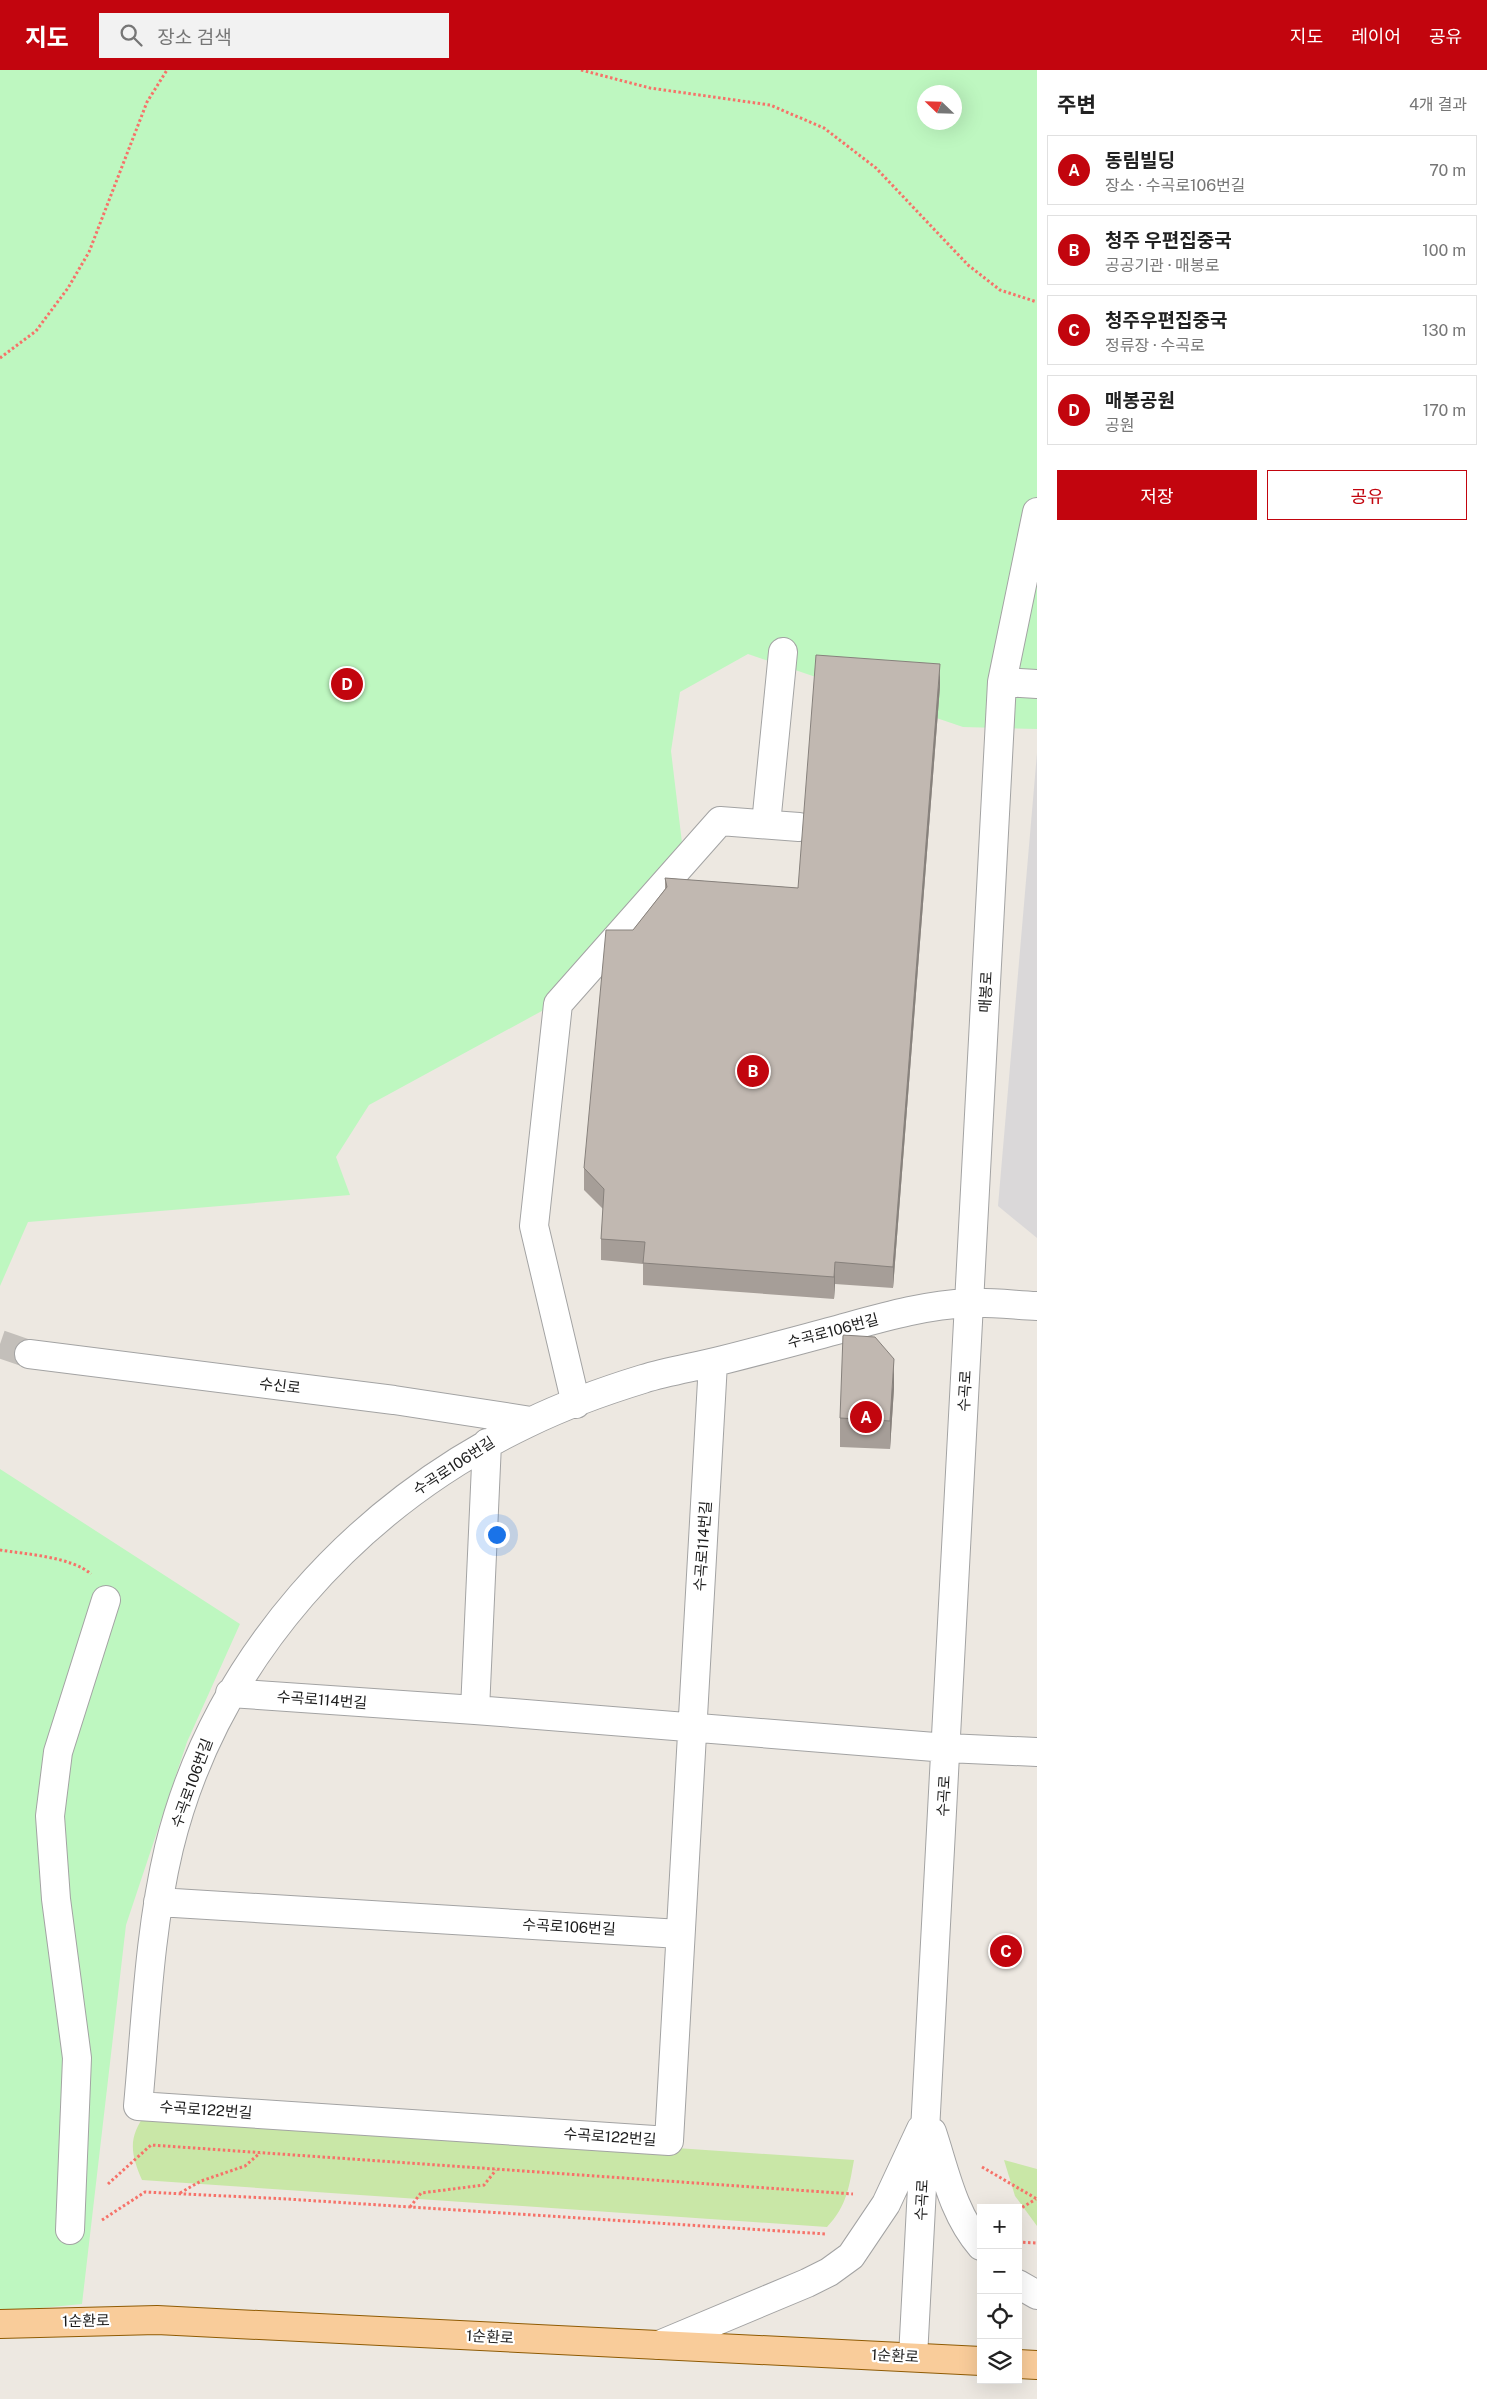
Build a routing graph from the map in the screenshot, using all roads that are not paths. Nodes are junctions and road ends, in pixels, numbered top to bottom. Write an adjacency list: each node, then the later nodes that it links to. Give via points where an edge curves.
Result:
1 (1037, 512): 3 (street, 매봉로)
2 (783, 652): 5 (street)
3 (1002, 682): 4 (street); 7 (street, 매봉로)
4 (1037, 684)
5 (766, 824): 6 (street); 11 (street, via 720,821 558,1004 534,1226)
6 (799, 827)
7 (969, 1302): 8 (street); 10 (street, 수곡로106번길, via 904,1311); 18 (street, 수곡로)
8 (1037, 1306)
9 (28, 1354): 12 (street, 수신로, via 394,1400)
10 (713, 1363): 11 (street, 수곡로106번길, via 644,1378); 17 (street, 수곡로114번길)
11 (576, 1404): 12 (street, 수곡로106번길)
12 (531, 1421): 13 (street, 수곡로106번길)
13 (488, 1443): 15 (street, 수곡로106번길, via 399,1503 316,1578); 16 (street)
14 (106, 1600): 24 (street, via 58,1752 50,1816 56,1899 77,2058)
15 (230, 1693): 16 (street, 수곡로114번길); 20 (street, 수곡로106번길, via 203,1749 182,1804)
16 (475, 1710): 17 (street, 수곡로114번길)
17 (691, 1728): 18 (street, 수곡로114번길); 21 (street, 수곡로122번길)
18 (947, 1748): 19 (street, 수곡로114번길); 23 (street, 수곡로)
19 (1037, 1752)
20 (158, 1902): 21 (street, 수곡로106번길); 22 (street, 수곡로106번길)
21 (680, 1934): 22 (street, 수곡로122번길, via 669,2141)
22 (138, 2106)
23 (926, 2116): 25 (street, via 958,2211); 29 (street, via 886,2204 851,2256 807,2283); 30 (street, 수곡로)
24 (82, 2228)
25 (977, 2242)
26 (1022, 2287): 27 (street)
27 (1037, 2296)
28 (0, 2324): 29 (main road, 1순환로, via 157,2320)
29 (659, 2345): 30 (main road, 1순환로)
30 (913, 2357): 31 (main road, 1순환로)
31 (977, 2362)
32 (1022, 2364): 33 (main road)
33 (1037, 2366)

